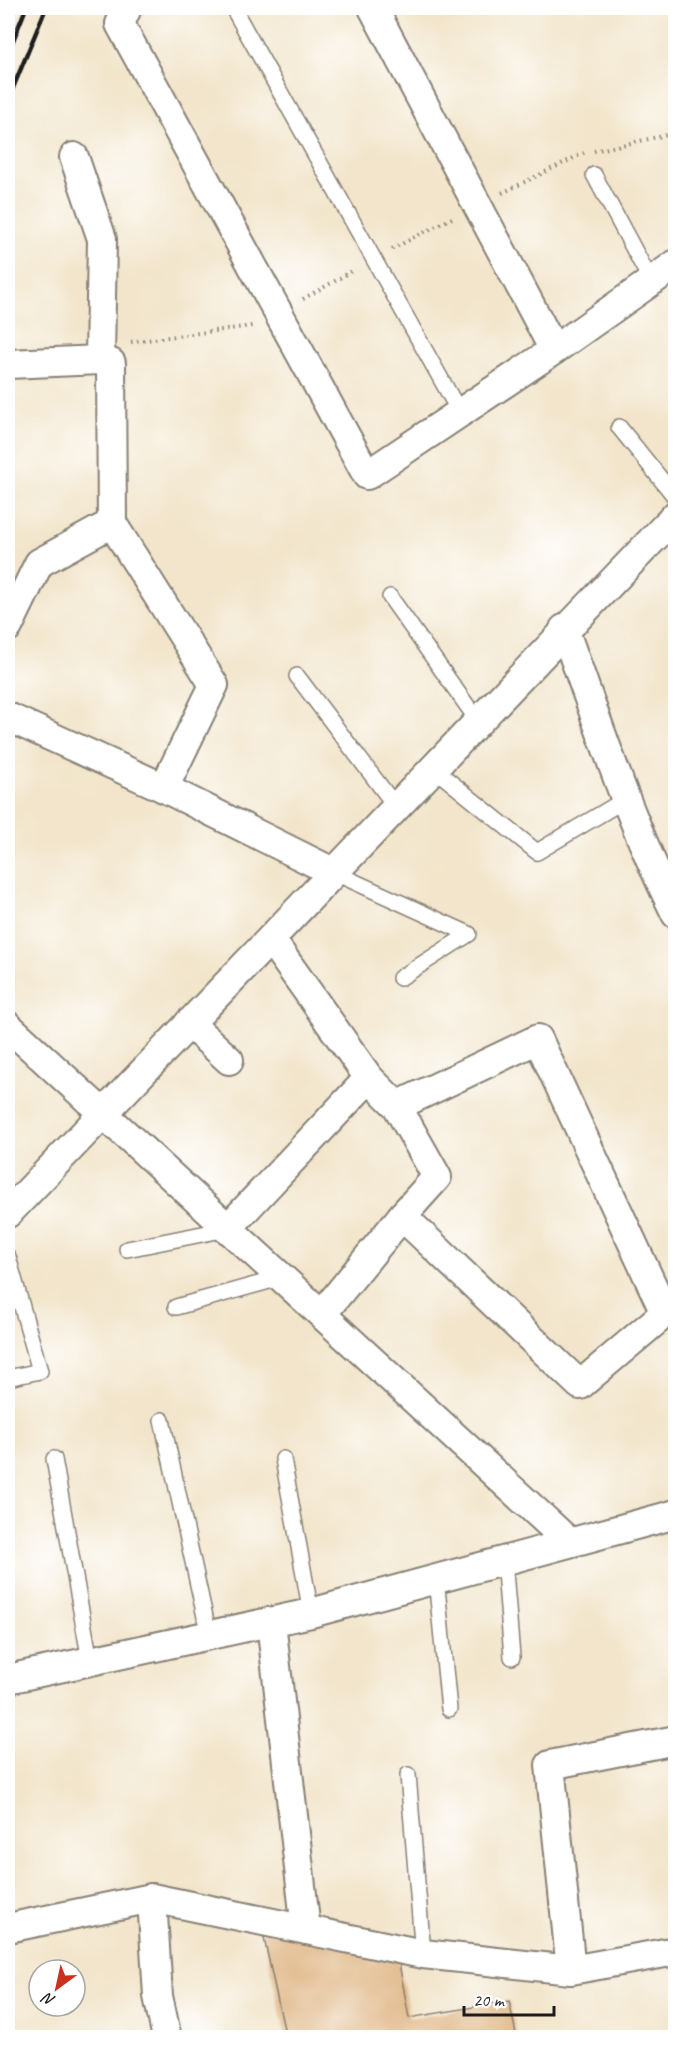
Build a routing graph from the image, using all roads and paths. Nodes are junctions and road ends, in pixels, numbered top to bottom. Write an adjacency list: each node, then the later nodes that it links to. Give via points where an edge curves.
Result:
1 (126, 8): 11 (street, via 120,24 367,475)
2 (233, 8): 11 (lane)
3 (373, 8): 8 (street)
4 (74, 157): 9 (street, via 102,239)
5 (594, 175): 7 (lane)
6 (675, 264): 7 (street)
7 (651, 281): 8 (street)
8 (554, 350): 11 (street)
9 (100, 360): 10 (street); 15 (street, via 111,363)
10 (8, 364)
11 (460, 413)
12 (619, 428): 13 (lane)
13 (675, 498)
14 (675, 515): 18 (street)
15 (112, 523): 17 (street, via 39,564); 23 (street, via 214,686)
16 (390, 597): 21 (lane)
17 (8, 627)
18 (564, 629): 21 (street); 24 (street)
19 (297, 676): 25 (lane)
20 (8, 717): 23 (street)
21 (478, 721): 22 (street)
22 (433, 768): 24 (lane, via 537,852); 25 (street)
23 (164, 788): 26 (street)
24 (626, 799): 27 (street)
25 (396, 807): 26 (street)
26 (333, 872): 29 (street); 30 (lane, via 469,934)
27 (666, 876): 28 (street)
28 (675, 915)
29 (271, 940): 31 (street); 34 (street)
30 (400, 978)
31 (189, 1023): 33 (street); 36 (street)
32 (8, 1026): 36 (street)
33 (229, 1060)
34 (369, 1078): 35 (street); 39 (street)
35 (397, 1106): 38 (street, via 437,1177); 38 (street, via 538,1039 665,1314 580,1385)
36 (101, 1114): 37 (street); 39 (street)
37 (8, 1213)
38 (402, 1216): 44 (street)
39 (227, 1229): 40 (lane); 42 (street)
40 (127, 1249)
41 (8, 1257): 45 (lane, via 40,1371)
42 (280, 1278): 43 (lane); 44 (street)
43 (176, 1307)
44 (322, 1314): 50 (street)
45 (8, 1378)
46 (162, 1420): 55 (lane)
47 (54, 1459): 57 (lane)
48 (283, 1459): 53 (lane)
49 (675, 1515): 50 (street)
50 (568, 1541): 51 (street)
51 (504, 1560): 52 (street); 56 (lane)
52 (436, 1578): 53 (street); 59 (lane)
53 (310, 1613): 54 (street)
54 (271, 1622): 55 (street); 64 (street)
55 (209, 1635): 57 (street)
56 (512, 1657)
57 (90, 1661): 58 (street)
58 (8, 1679)
59 (449, 1709)
60 (675, 1740): 67 (street, via 550,1766)
61 (408, 1775): 66 (lane)
62 (152, 1898): 63 (street); 64 (street); 68 (street, via 158,1996)
63 (8, 1928)
64 (306, 1930): 66 (street)
65 (675, 1951): 67 (street)
66 (423, 1954): 67 (street)
67 (571, 1970)
68 (167, 2037)

